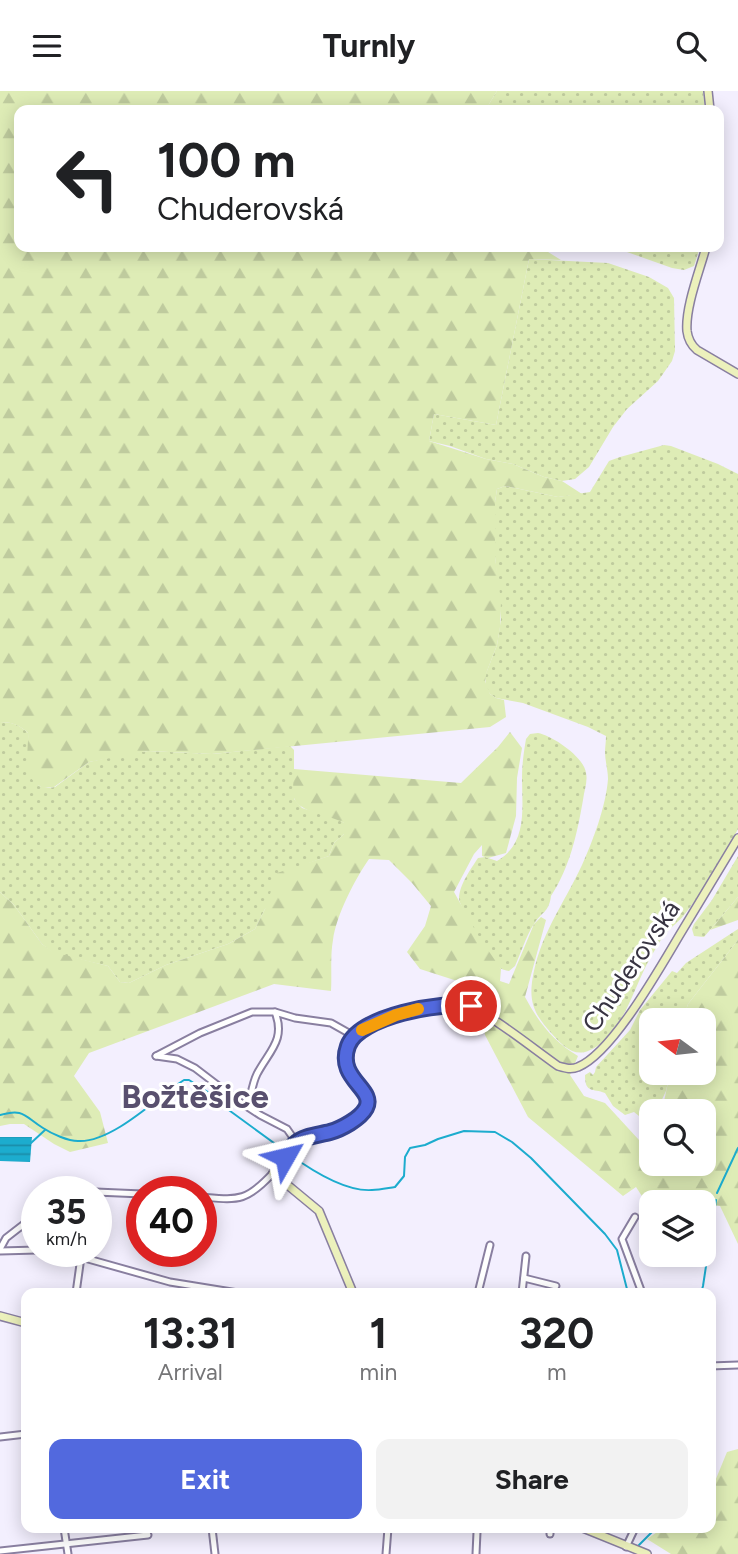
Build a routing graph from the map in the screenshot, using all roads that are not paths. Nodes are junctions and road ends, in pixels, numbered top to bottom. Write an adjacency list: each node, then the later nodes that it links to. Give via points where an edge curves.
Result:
1 (705, 252): 2 (street, via 687,333 697,351)
2 (738, 374)
3 (738, 838): 5 (street, Chuderovská, via 623,1024 579,1067 558,1066 478,1009 462,1005 414,1010)
4 (275, 1012): 5 (street, via 331,1023); 6 (street, via 277,1043 256,1076); 6 (street, via 252,1012 156,1056 195,1068)
5 (354, 1036): 7 (street, via 346,1063 365,1092 366,1107 334,1131)
6 (248, 1107): 7 (street, via 287,1129)
7 (296, 1142): 8 (street)
8 (273, 1173): 9 (street, via 244,1197); 22 (street, via 319,1212)
9 (217, 1198)
10 (635, 1217): 25 (street, via 622,1239)
11 (21, 1226): 13 (street)
12 (490, 1245): 23 (street)
13 (0, 1250): 14 (street)
14 (21, 1250)
15 (526, 1256): 18 (street)
16 (112, 1266): 21 (street)
17 (80, 1267): 20 (street)
18 (524, 1278): 19 (street); 24 (street)
19 (556, 1286)
20 (77, 1288)
21 (208, 1288)
22 (351, 1288)
23 (479, 1288)
24 (523, 1288)
25 (640, 1288)
26 (0, 1316): 27 (street)
27 (21, 1322)
28 (738, 1365): 29 (street)
29 (716, 1366)
30 (21, 1435): 31 (street)
31 (0, 1437)
32 (65, 1533): 39 (street)
33 (213, 1533): 43 (street)
34 (388, 1533): 44 (street)
35 (477, 1533): 45 (street)
36 (594, 1533): 40 (street)
37 (633, 1533): 40 (street)
38 (148, 1535): 39 (street)
39 (66, 1544): 41 (street); 42 (street)
40 (626, 1547): 46 (street)
41 (0, 1552)
42 (68, 1554)
43 (215, 1554)
44 (386, 1554)
45 (476, 1554)
46 (647, 1554)

